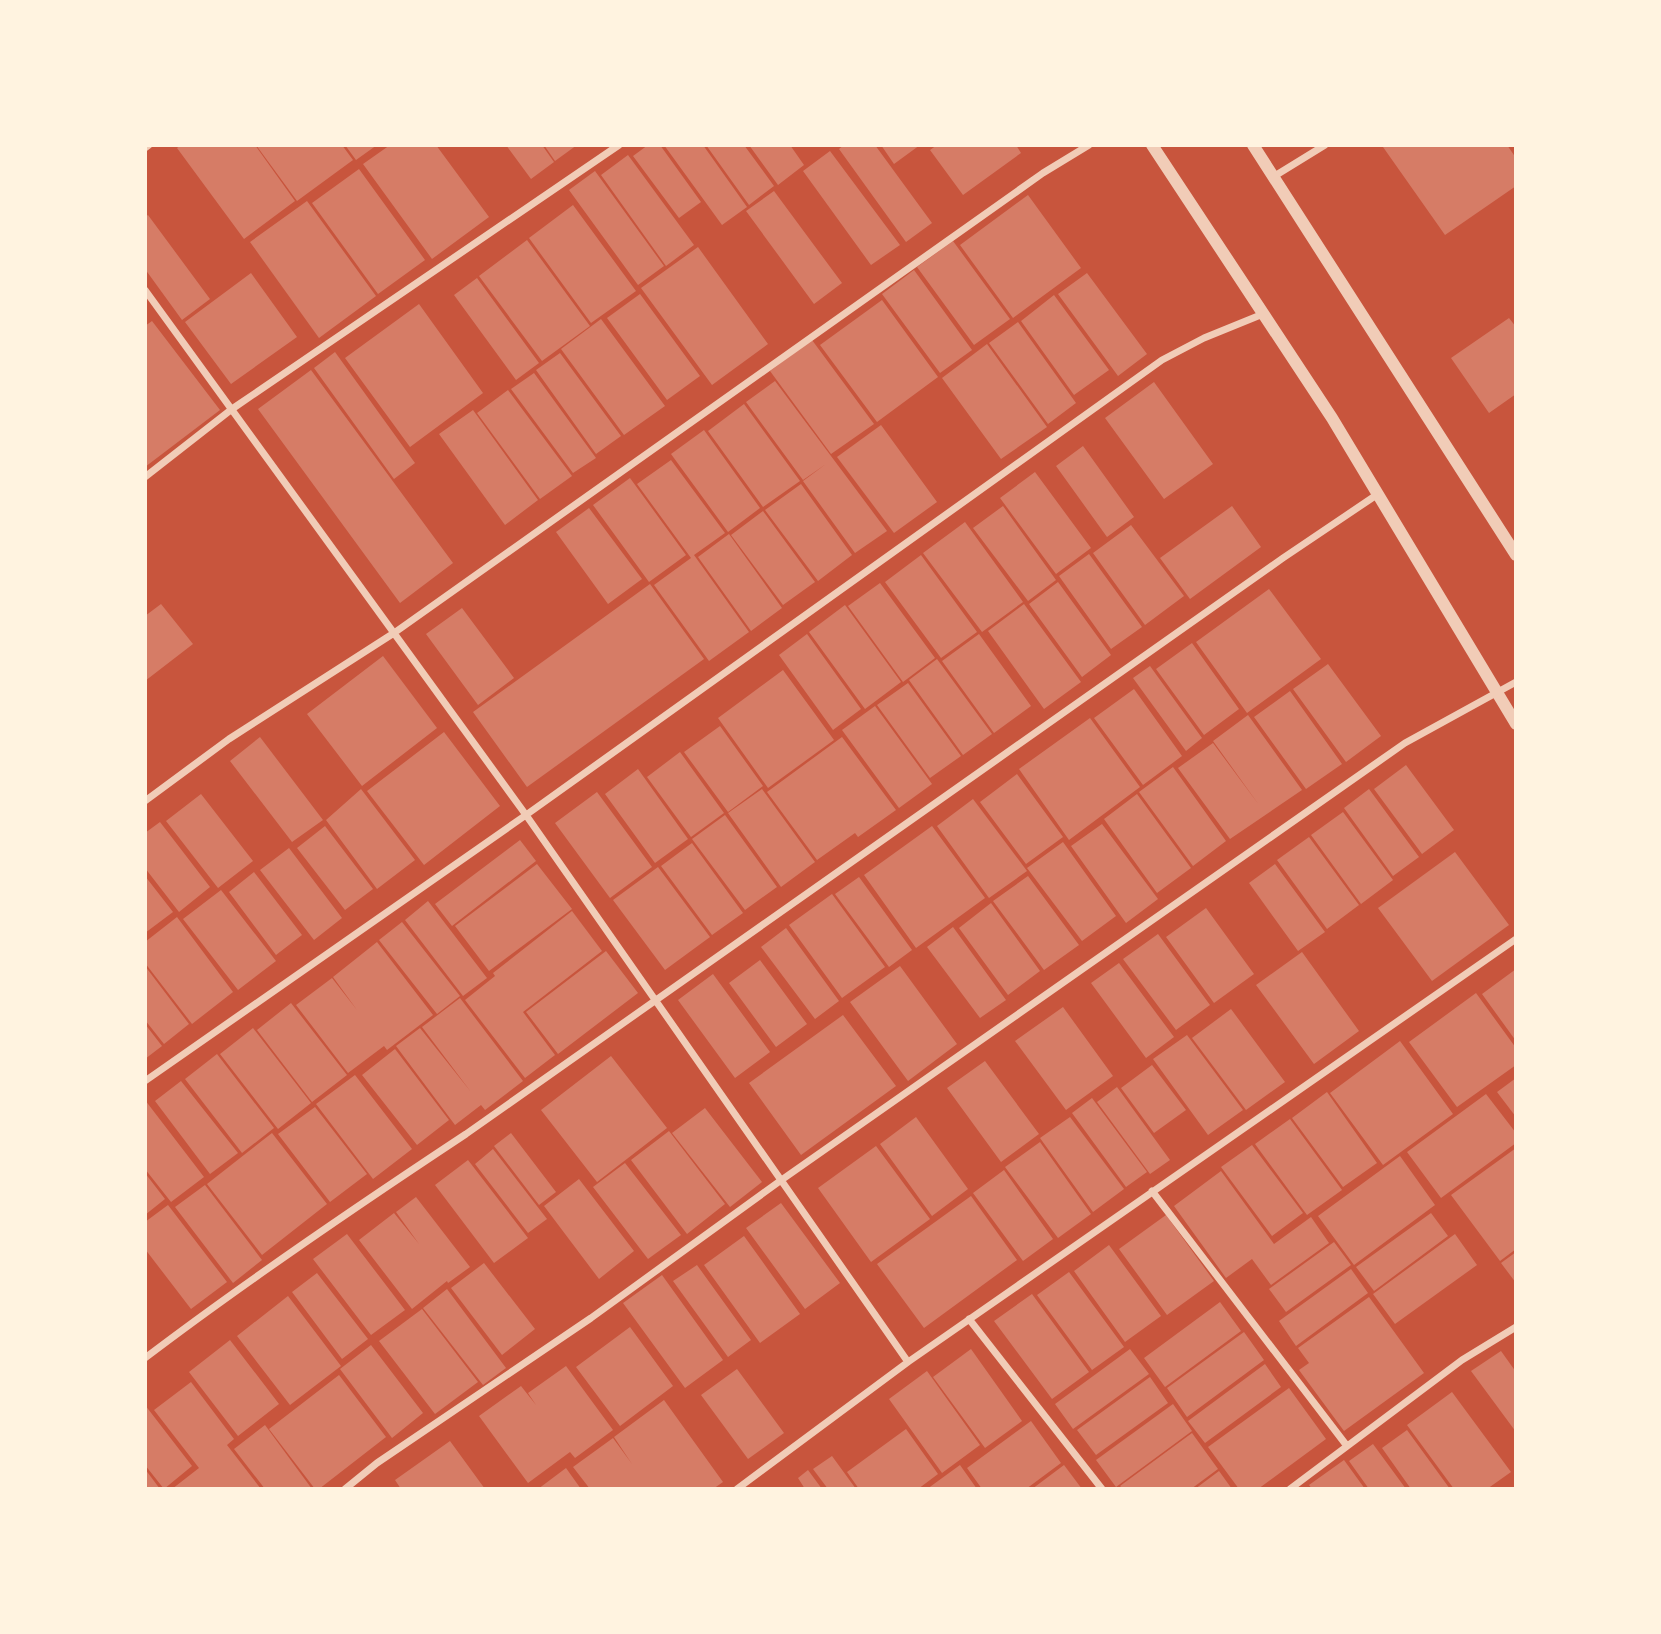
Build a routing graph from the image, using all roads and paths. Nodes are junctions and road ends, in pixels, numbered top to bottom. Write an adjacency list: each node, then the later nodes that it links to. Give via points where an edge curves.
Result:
1 (619, 145): 9 (street)
2 (1089, 145): 13 (street, via 1043,173)
3 (1152, 145): 8 (street)
4 (1253, 145): 6 (street)
5 (1325, 145): 6 (street)
6 (1273, 177): 12 (street)
7 (145, 290): 9 (street)
8 (1263, 314): 11 (street); 18 (street, via 1162,360)
9 (232, 409): 10 (street); 13 (street)
10 (145, 477)
11 (1378, 494): 15 (street); 20 (street)
12 (1516, 555)
13 (394, 633): 17 (street, via 229,739); 18 (street)
14 (1516, 682): 15 (street)
15 (1497, 692): 16 (street); 22 (street, via 1405,743)
16 (1516, 724)
17 (145, 801)
18 (526, 815): 20 (street); 21 (street)
19 (1516, 940): 23 (street)
20 (656, 1000): 22 (street); 26 (street)
21 (145, 1081)
22 (780, 1181): 27 (street); 29 (street)
23 (1152, 1191): 24 (street); 28 (street)
24 (969, 1319): 27 (street); 31 (street)
25 (1516, 1327): 28 (street, via 1462,1360)
26 (145, 1358)
27 (908, 1362): 30 (street)
28 (1347, 1446): 32 (street)
29 (345, 1489)
30 (737, 1489)
31 (1102, 1489)
32 (1290, 1489)

